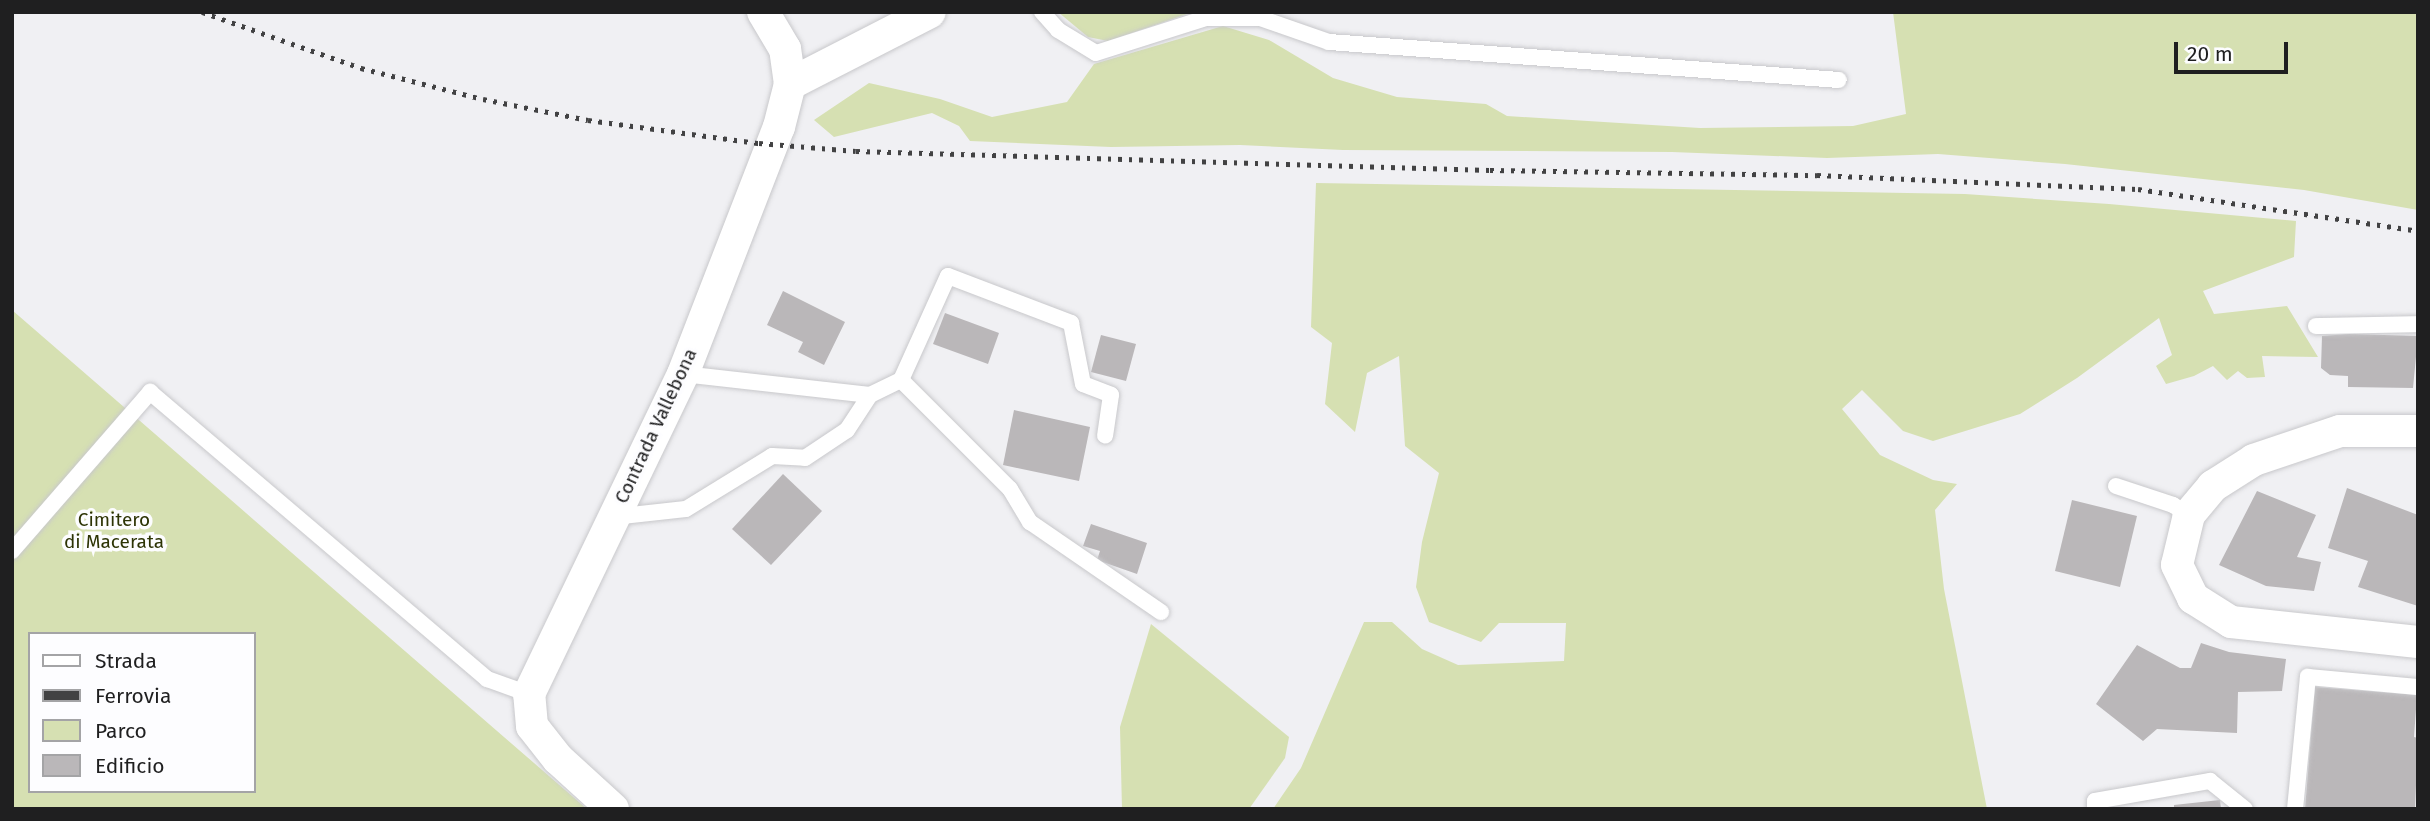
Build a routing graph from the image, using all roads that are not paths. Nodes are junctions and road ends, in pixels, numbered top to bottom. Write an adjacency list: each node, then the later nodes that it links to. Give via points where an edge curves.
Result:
1 (763, 12): 5 (street, Contrada Vallebona, via 785,48)
2 (930, 12): 5 (street)
3 (1042, 12): 4 (lane, via 1058,30 1096,53 1206,18 1260,18 1329,42)
4 (1839, 80)
5 (790, 83): 8 (street, Contrada Vallebona, via 779,127)
6 (2418, 324): 7 (lane)
7 (2316, 326)
8 (683, 374): 10 (lane); 15 (street, Contrada Vallebona)
9 (901, 380): 10 (lane); 12 (lane, via 948,276 1071,323 1083,384 1111,395); 17 (lane, via 1010,489 1030,522)
10 (870, 395): 15 (lane, via 847,430 805,458 772,456 686,509)
11 (2418, 431): 14 (street, via 2340,431 2254,460 2213,486)
12 (1105, 436)
13 (2116, 486): 14 (lane)
14 (2189, 515): 18 (street, via 2177,565 2193,598 2231,622)
15 (613, 517): 20 (street, Contrada Vallebona)
16 (12, 551): 20 (lane, via 150,393 487,679)
17 (1161, 612)
18 (2418, 642)
19 (2418, 687): 24 (lane, via 2308,677)
20 (528, 694): 21 (street, via 532,726 558,759)
21 (613, 809)
22 (2095, 809): 23 (lane, via 2095,801 2210,781)
23 (2245, 809)
24 (2295, 809)

